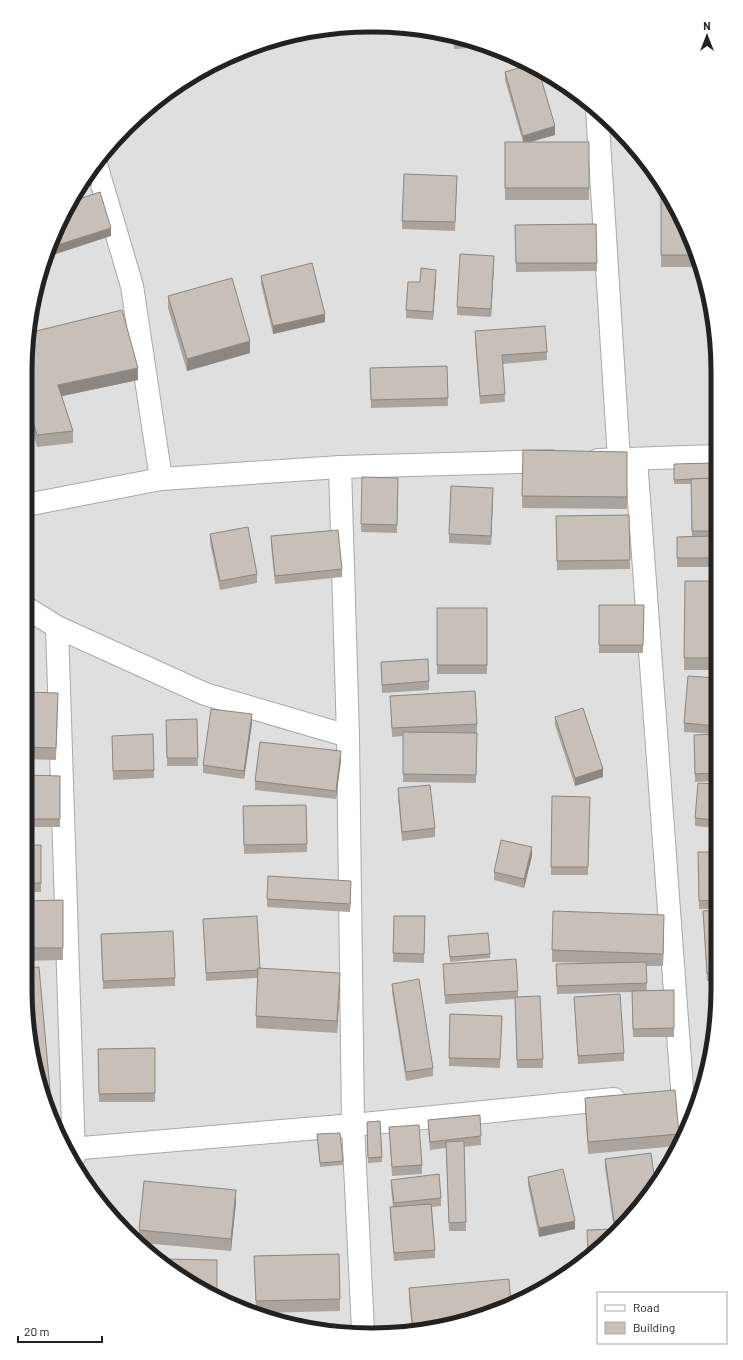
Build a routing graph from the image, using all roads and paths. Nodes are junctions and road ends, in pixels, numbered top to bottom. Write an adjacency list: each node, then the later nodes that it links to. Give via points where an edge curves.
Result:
1 (598, 118): 4 (street)
2 (98, 171): 6 (street, via 132,286)
3 (711, 456): 4 (street)
4 (627, 459): 5 (street); 11 (street)
5 (340, 467): 6 (street); 10 (street)
6 (161, 479): 7 (street)
7 (32, 504)
8 (32, 612): 9 (street)
9 (57, 627): 10 (street, via 205,694); 15 (street)
10 (348, 736): 14 (street)
11 (683, 1092): 13 (street)
12 (635, 1097): 14 (street)
13 (684, 1119)
14 (353, 1125): 16 (street); 17 (street)
15 (72, 1148)
16 (74, 1152)
17 (363, 1328)

